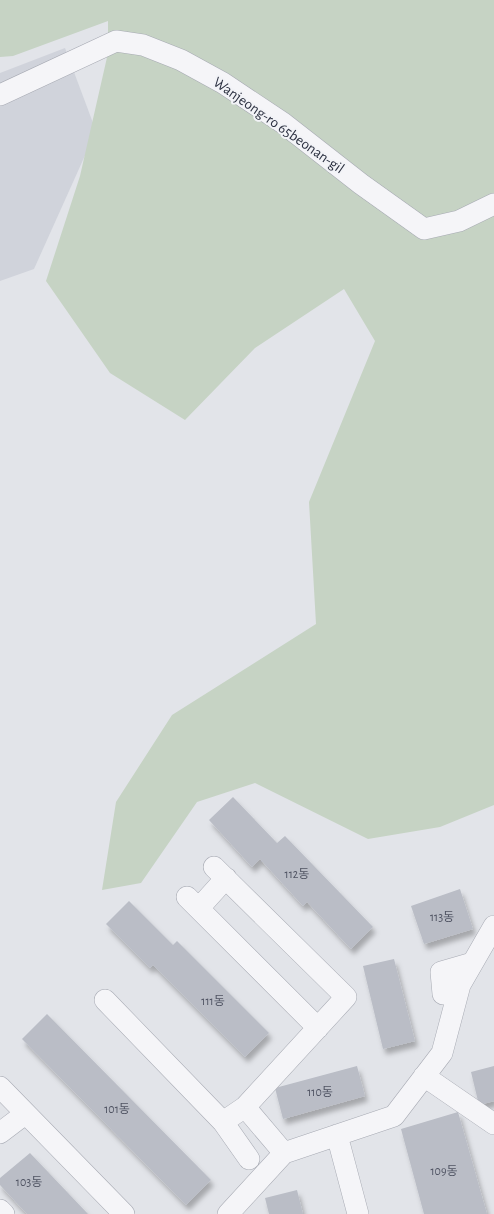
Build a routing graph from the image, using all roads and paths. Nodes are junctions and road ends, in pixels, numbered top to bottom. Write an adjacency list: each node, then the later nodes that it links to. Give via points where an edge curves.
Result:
1 (0, 95): 2 (lane, Wanjeong-ro 65beonan-gil, via 116,41 143,45 181,60 223,83 283,123 424,229 460,221)
2 (494, 204)
3 (494, 926): 4 (lane)
4 (472, 963): 5 (lane, via 441,972); 8 (lane, via 460,985 442,1053)
5 (443, 994)
6 (105, 1000): 12 (lane)
7 (318, 1028): 7 (lane, via 346,996 220,873 193,902); 10 (lane)
8 (424, 1076): 13 (lane); 15 (lane, via 394,1116)
9 (0, 1087): 11 (lane)
10 (245, 1107): 12 (lane); 16 (lane)
11 (25, 1114): 14 (lane); 21 (lane)
12 (222, 1122): 17 (lane)
13 (494, 1124)
14 (0, 1133)
15 (337, 1135): 16 (lane); 23 (lane)
16 (284, 1153): 18 (lane)
17 (249, 1159)
18 (247, 1206): 22 (lane)
19 (0, 1210): 20 (lane)
20 (4, 1214)
21 (124, 1214)
22 (228, 1214)
23 (358, 1214)

